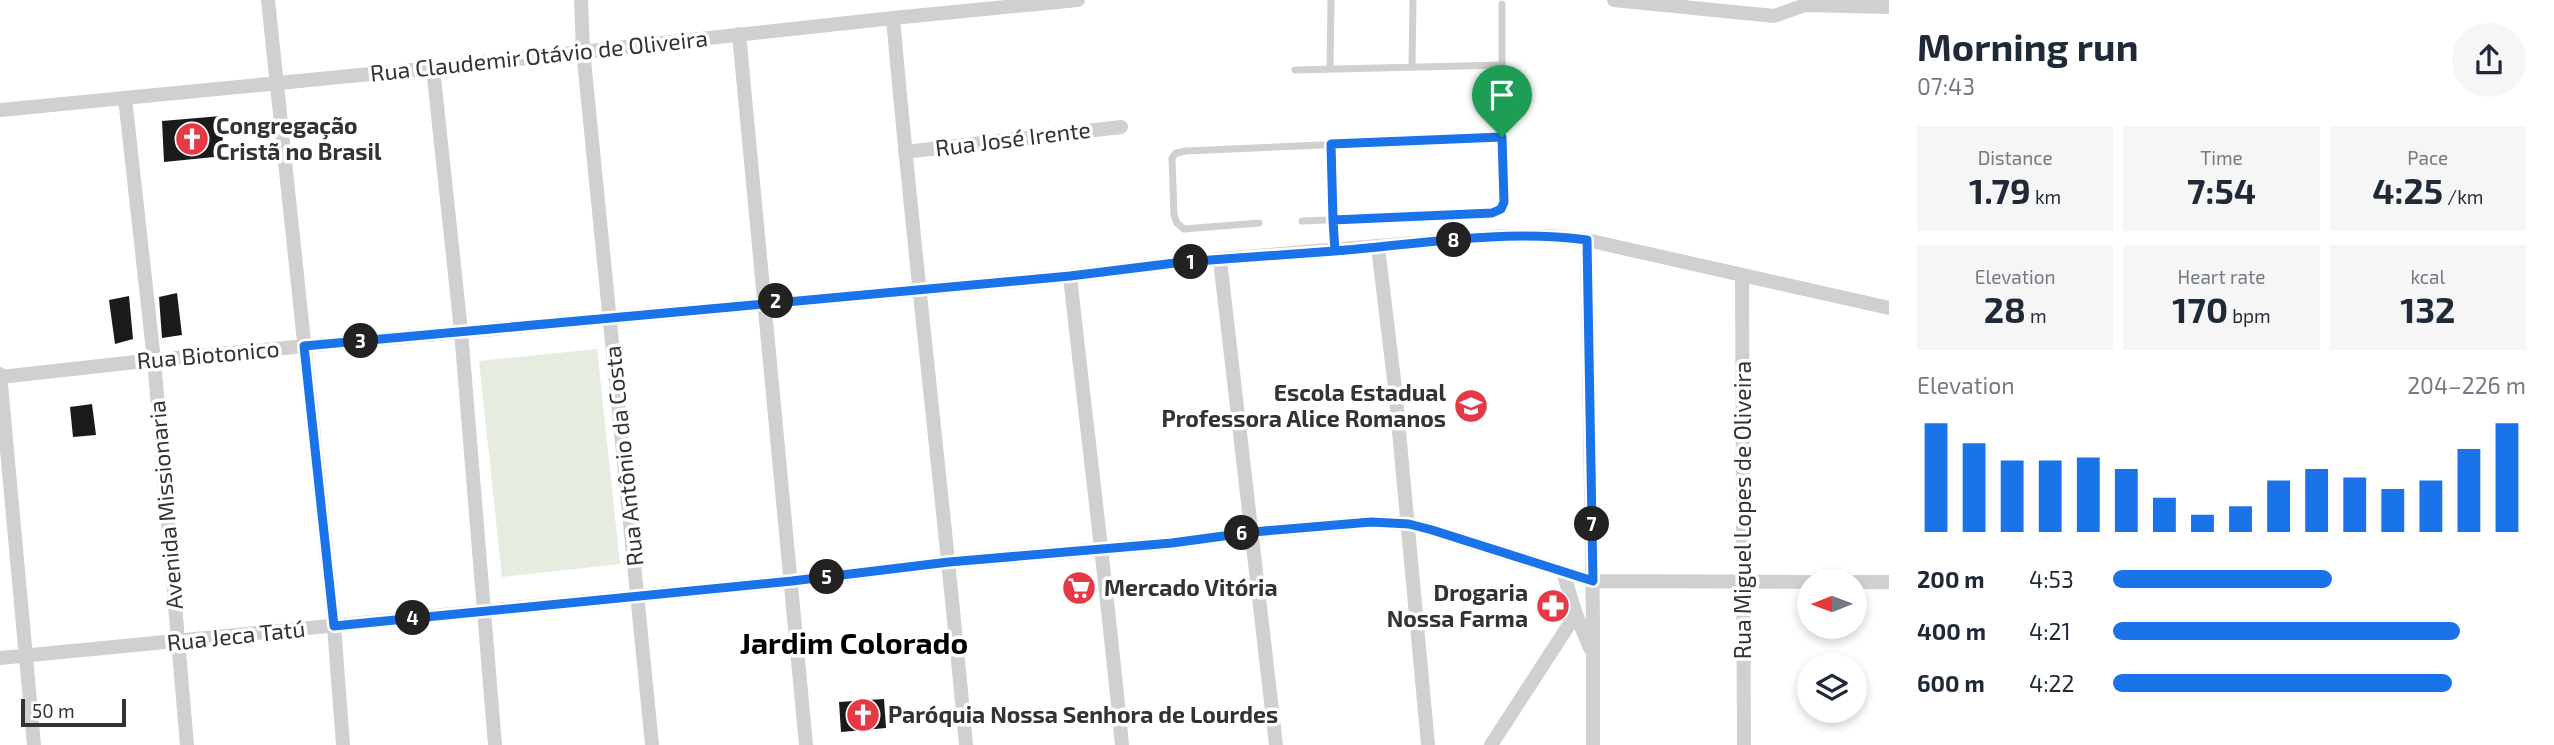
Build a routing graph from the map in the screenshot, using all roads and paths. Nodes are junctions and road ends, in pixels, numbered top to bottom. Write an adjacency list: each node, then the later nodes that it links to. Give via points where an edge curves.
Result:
1 (268, 0): 17 (street)
2 (580, 0): 11 (street, Rua Antônio da Costa)
3 (1078, 0): 9 (street, Rua Claudemir Otávio de Oliveira)
4 (1331, 0): 15 (lane)
5 (1413, 0): 13 (lane)
6 (1614, 0): 8 (street, via 1774,16 1805,5)
7 (1502, 4): 12 (lane)
8 (1889, 7)
9 (893, 18): 10 (street, Rua Claudemir Otávio de Oliveira); 23 (street)
10 (739, 34): 11 (street, Rua Claudemir Otávio de Oliveira); 34 (street)
11 (583, 50): 14 (street, Rua Claudemir Otávio de Oliveira); 36 (street, Rua Antônio da Costa)
12 (1502, 65): 13 (lane); 21 (lane)
13 (1412, 67): 15 (lane)
14 (433, 68): 17 (street, Rua Claudemir Otávio de Oliveira); 37 (street)
15 (1330, 69): 16 (lane)
16 (1295, 70)
17 (277, 83): 18 (street, Rua Claudemir Otávio de Oliveira); 38 (street)
18 (125, 98): 19 (street, Rua Claudemir Otávio de Oliveira); 39 (street, Avenida Missionaria)
19 (0, 110)
20 (1121, 127): 23 (street, Rua José Irente)
21 (1502, 137): 22 (lane); 24 (lane, via 1501,209)
22 (1331, 144): 24 (lane); 26 (lane, via 1186,151 1171,158 1174,215 1184,229)
23 (905, 152): 33 (street)
24 (1333, 220): 25 (lane); 29 (lane)
25 (1302, 221)
26 (1259, 223)
27 (1587, 240): 28 (street, Rua Biotonico, via 1502,236); 31 (street, Rua Biotonico); 47 (street)
28 (1378, 247): 29 (street, Rua Biotonico); 41 (street)
29 (1335, 251): 30 (street, Rua Biotonico)
30 (1220, 260): 32 (street, Rua Biotonico); 42 (street)
31 (1742, 275): 35 (street, Rua Biotonico); 51 (street, Rua Miguel Lopes de Oliveira)
32 (1070, 276): 33 (street, Rua Biotonico); 43 (street)
33 (918, 290): 34 (street, Rua Biotonico); 44 (street)
34 (765, 302): 36 (street, Rua Biotonico); 46 (street)
35 (1889, 308)
36 (610, 318): 37 (street, Rua Biotonico); 52 (street, Rua Antônio da Costa)
37 (461, 331): 38 (street, Rua Biotonico); 53 (street)
38 (304, 346): 39 (street, Rua Biotonico); 55 (street)
39 (154, 359): 40 (street, Rua Biotonico); 56 (street, Avenida Missionaria)
40 (0, 376): 57 (street)
41 (1409, 524): 42 (street, Rua Jeca Tatú, via 1371,522); 45 (street, Rua Jeca Tatú); 69 (street)
42 (1253, 532): 43 (street, Rua Jeca Tatú); 68 (street)
43 (1103, 549): 44 (street, Rua Jeca Tatú); 67 (street)
44 (949, 562): 46 (street, Rua Jeca Tatú); 66 (street)
45 (1563, 572): 47 (street, Rua Jeca Tatú); 54 (street)
46 (792, 581): 52 (street, Rua Jeca Tatú); 65 (street)
47 (1593, 581): 51 (street, Rua Jeca Tatú); 58 (street)
48 (1797, 582): 51 (street, Rua Jeca Tatú)
49 (1867, 582): 50 (street)
50 (1889, 582)
51 (1743, 583): 72 (street, Rua Miguel Lopes de Oliveira)
52 (638, 596): 53 (street, Rua Jeca Tatú); 64 (street, Rua Antônio da Costa)
53 (484, 611): 55 (street, Rua Jeca Tatú); 63 (street)
54 (1576, 614): 58 (street); 70 (street)
55 (334, 626): 56 (street, Rua Jeca Tatú); 62 (street)
56 (178, 642): 57 (street, Rua Jeca Tatú); 61 (street, Avenida Missionaria)
57 (27, 656): 59 (street, Rua Jeca Tatú); 60 (street)
58 (1593, 656): 71 (street)
59 (0, 658)
60 (34, 745)
61 (187, 745)
62 (344, 745)
63 (495, 745)
64 (652, 745)
65 (806, 745)
66 (966, 745)
67 (1122, 745)
68 (1276, 745)
69 (1428, 745)
70 (1491, 745)
71 (1593, 745)
72 (1744, 745)

